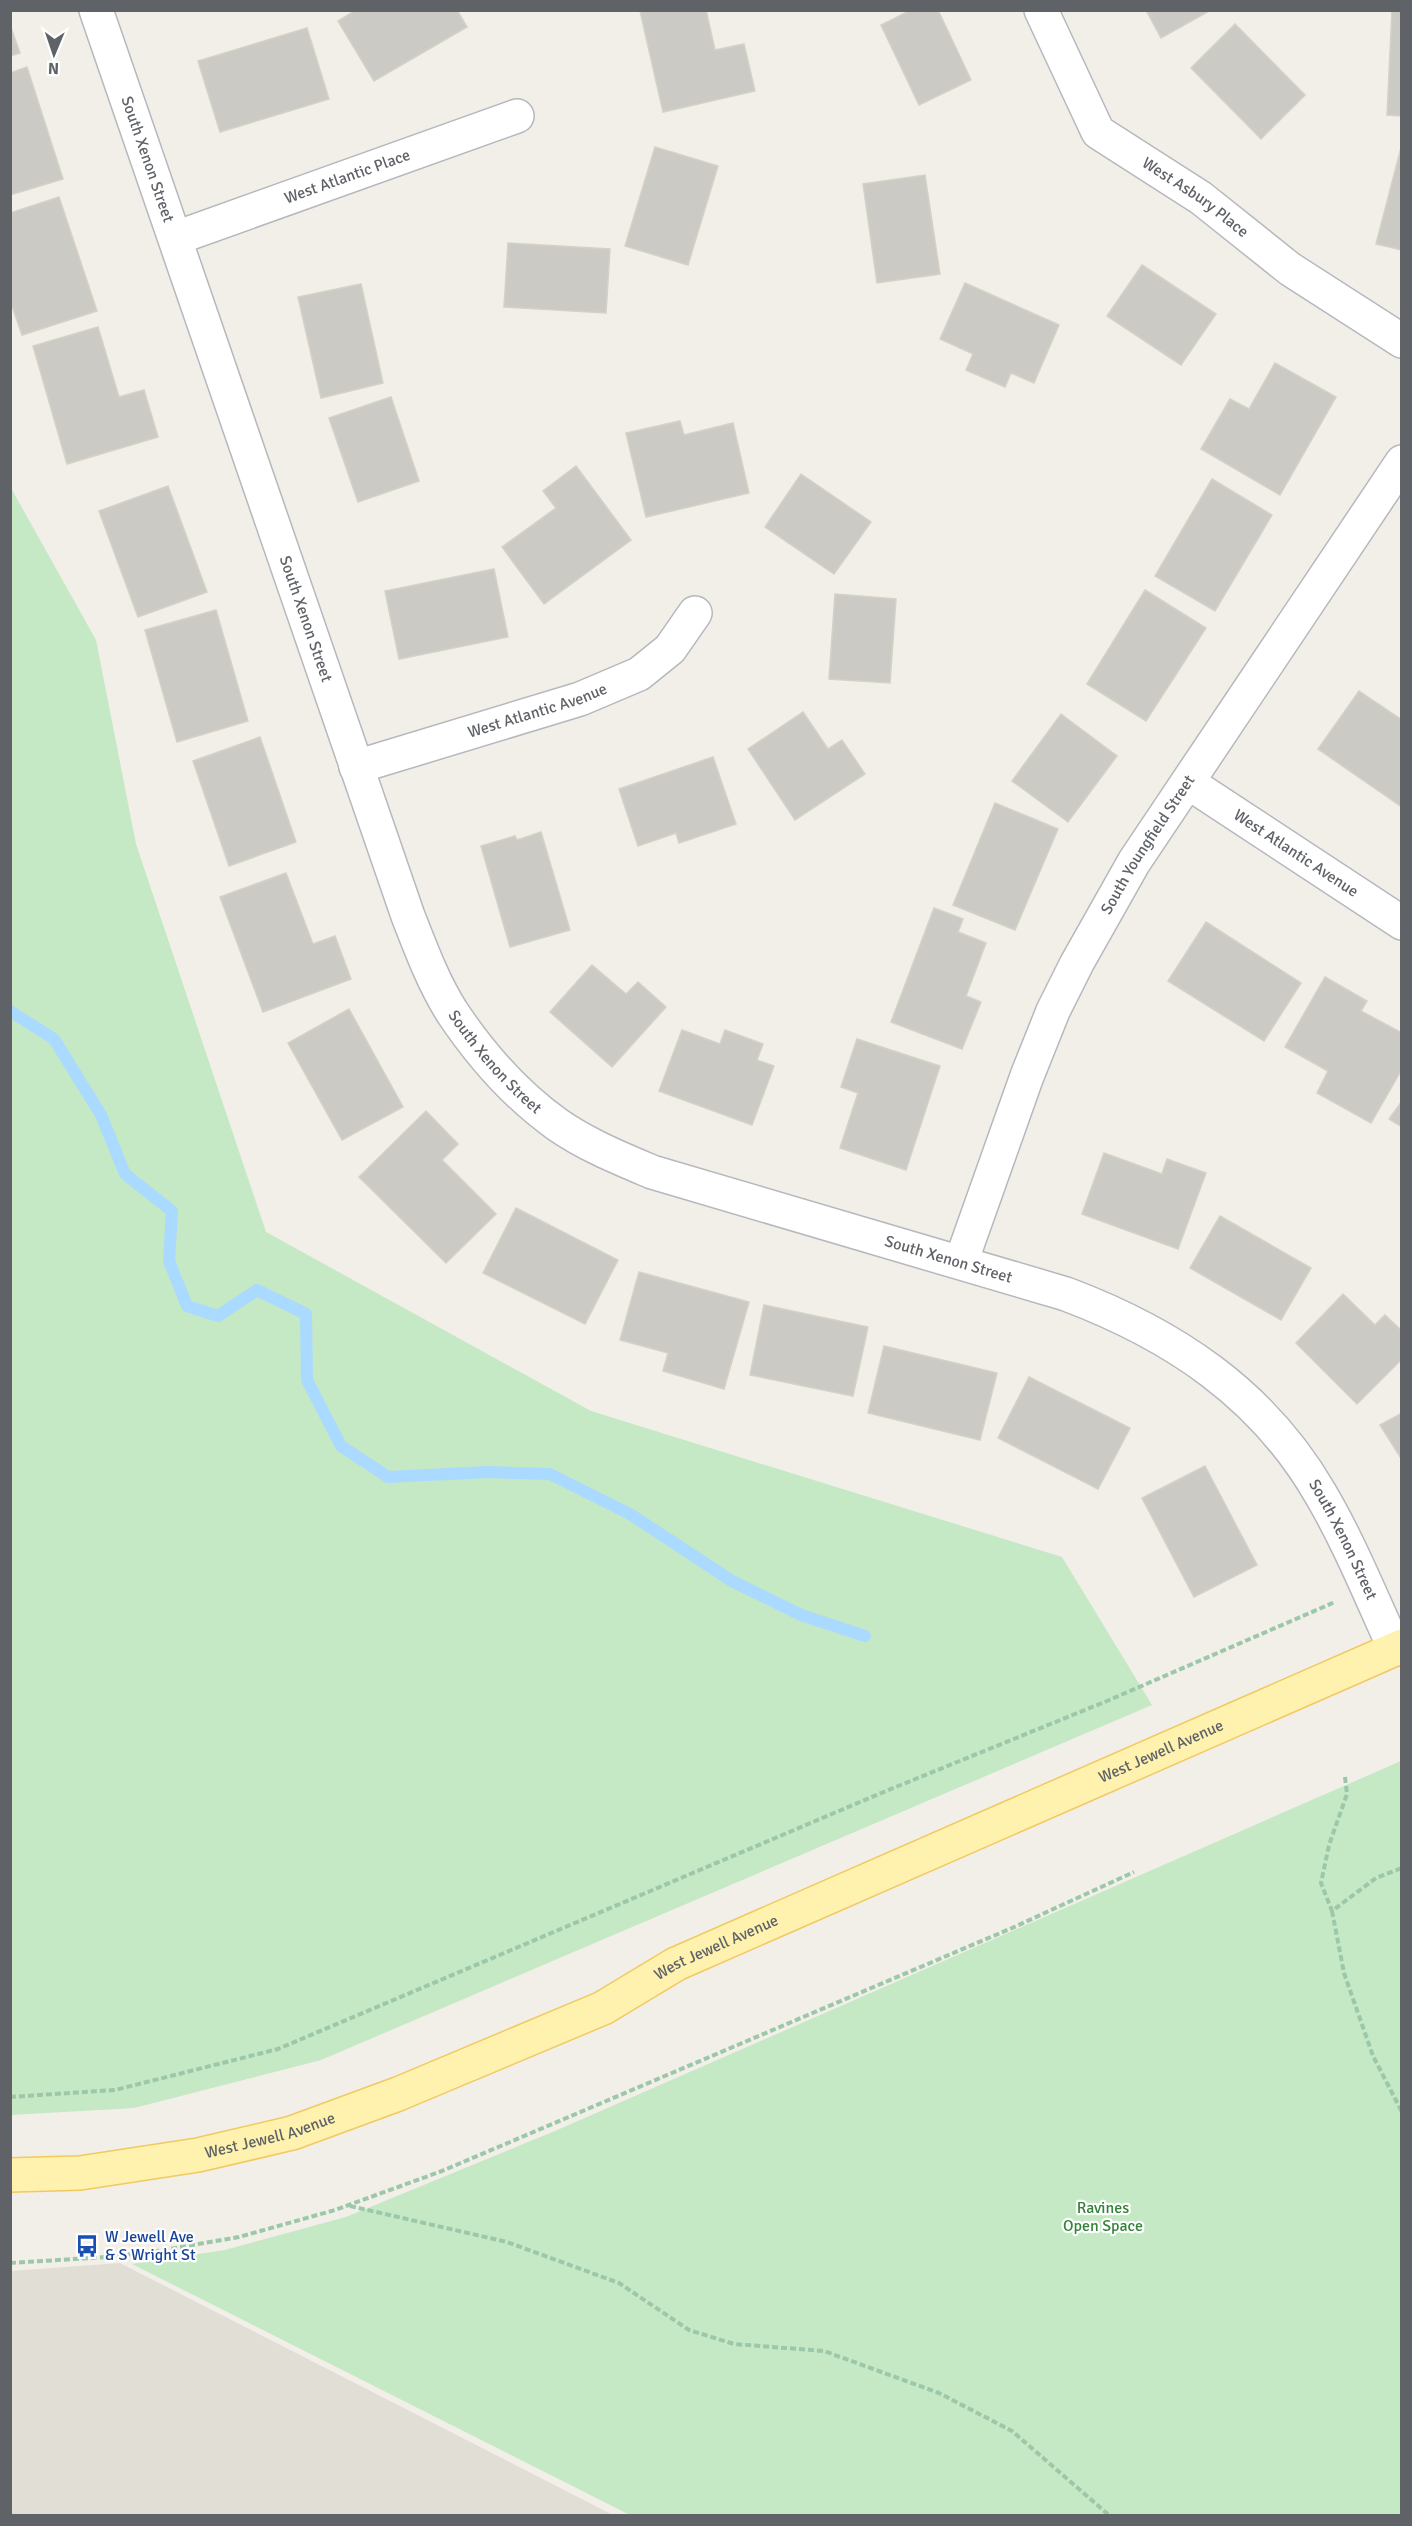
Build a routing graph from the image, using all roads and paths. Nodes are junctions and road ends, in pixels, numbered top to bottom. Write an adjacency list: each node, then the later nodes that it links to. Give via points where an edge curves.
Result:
1 (96, 10): 4 (street, South Xenon Street)
2 (1041, 10): 5 (street, West Asbury Place, via 1098,132 1201,198 1290,269)
3 (517, 116): 4 (street, West Atlantic Place)
4 (176, 238): 8 (street, South Xenon Street)
5 (1401, 341)
6 (1401, 462): 9 (street, South Youngfield Street)
7 (694, 613): 8 (street, West Atlantic Avenue, via 670,649 639,674 580,699)
8 (356, 767): 11 (street, South Xenon Street, via 429,969 473,1041 526,1100 558,1125 652,1172)
9 (1189, 783): 10 (street, West Atlantic Avenue); 11 (street, South Youngfield Street, via 1129,872 1053,1011)
10 (1401, 923)
11 (961, 1263): 12 (street, South Xenon Street, via 1115,1312 1203,1364 1236,1390 1295,1454 1344,1536)
12 (1367, 1588): 13 (street, South Xenon Street); 18 (path, via 278,2049 115,2090)
13 (1398, 1648): 20 (main road, West Jewell Avenue, via 676,1964 603,2008 398,2094 292,2133 198,2155 80,2173)
14 (1345, 1777): 17 (path, via 1347,1794 1321,1883)
15 (1401, 1868): 17 (path, via 1376,1878)
16 (1134, 1872): 21 (path, via 1012,1928 442,2171)
17 (1332, 1911): 19 (path, via 1344,1973 1373,2056)
18 (10, 2097)
19 (1401, 2112)
20 (10, 2175)
21 (348, 2206): 22 (path, via 239,2237 106,2258); 23 (path, via 507,2242 619,2283 689,2330 734,2344 824,2351 939,2394 1012,2431)
22 (10, 2263)
23 (1110, 2516)

